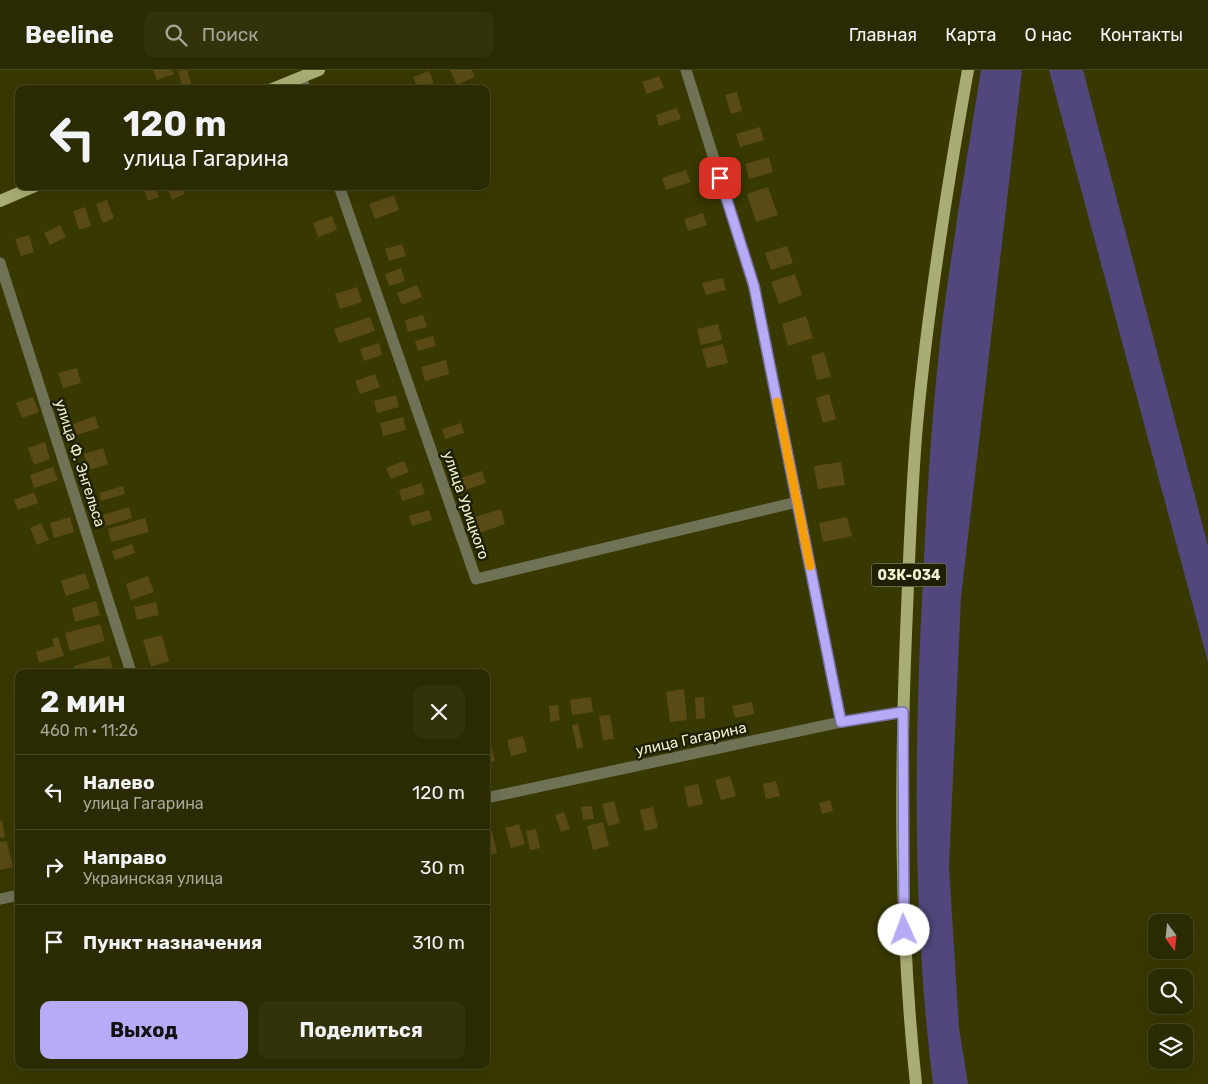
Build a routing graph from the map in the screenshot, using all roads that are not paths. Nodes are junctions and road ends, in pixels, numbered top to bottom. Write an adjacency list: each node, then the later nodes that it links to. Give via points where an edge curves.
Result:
1 (318, 70): 4 (main road)
2 (686, 70): 9 (street, via 754,286)
3 (968, 70): 11 (main road, 03К-034, via 943,225 917,427)
4 (303, 83)
5 (26, 190): 7 (main road)
6 (340, 190): 9 (street, улица Урицкого, via 476,578)
7 (0, 201)
8 (0, 263): 10 (street, улица Ф. Энгельса)
9 (797, 502): 12 (street)
10 (130, 669)
11 (903, 712): 12 (street, улица Гагарина); 16 (main road, 03К-034, via 902,872)
12 (841, 722): 13 (street, улица Гагарина)
13 (490, 797)
14 (15, 896): 15 (street)
15 (0, 899)
16 (916, 1084)

